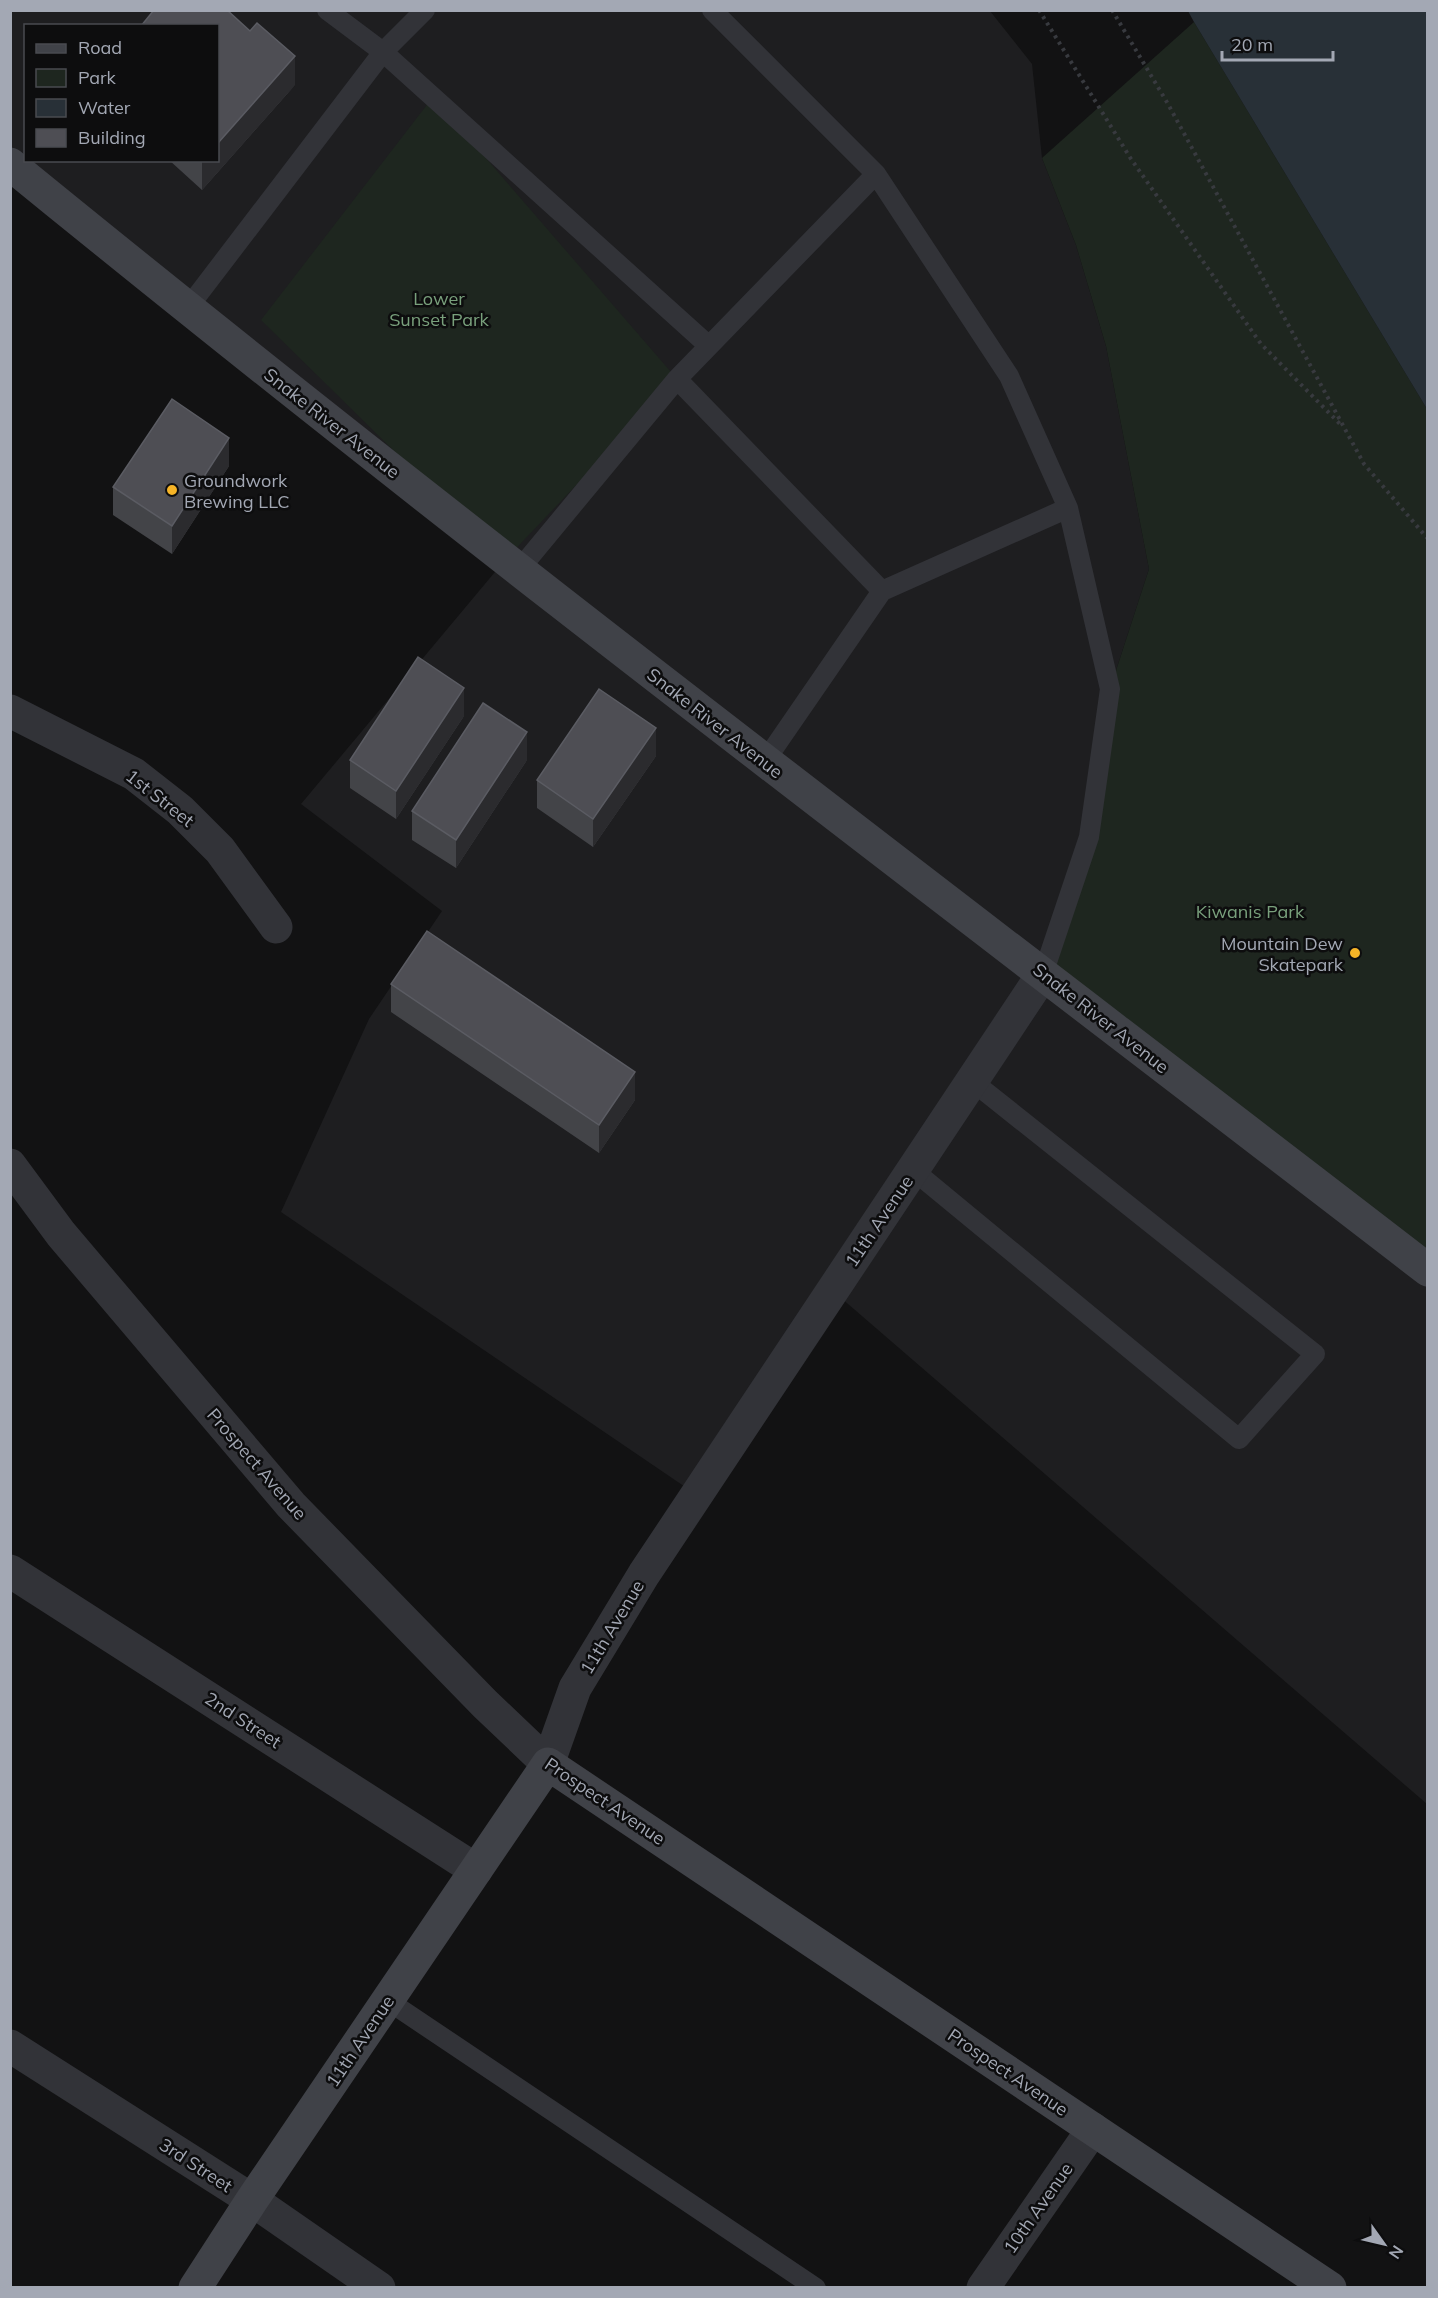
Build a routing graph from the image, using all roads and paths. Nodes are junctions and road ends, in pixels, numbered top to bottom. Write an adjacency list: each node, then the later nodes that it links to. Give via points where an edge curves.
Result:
1 (327, 10): 6 (lane)
2 (425, 10): 6 (lane)
3 (712, 10): 8 (lane)
4 (1040, 10): 12 (path, via 1131,159 1261,344)
5 (1112, 10): 12 (path, via 1168,104)
6 (383, 52): 9 (lane); 10 (lane)
7 (10, 164): 9 (main road, Snake River Avenue)
8 (876, 174): 10 (lane); 13 (lane, via 1009,376)
9 (187, 309): 15 (main road, Snake River Avenue)
10 (709, 346): 11 (lane)
11 (677, 379): 15 (lane); 16 (lane)
12 (1344, 428): 14 (path, via 1364,464)
13 (1068, 508): 16 (lane); 20 (lane, via 1110,689 1089,837)
14 (1428, 539)
15 (518, 571): 18 (main road, Snake River Avenue)
16 (882, 591): 18 (lane)
17 (10, 711): 19 (street, 1st Street, via 134,774 180,810 220,850)
18 (765, 761): 20 (main road, Snake River Avenue)
19 (276, 927)
20 (1043, 974): 21 (street, 11th Avenue); 24 (main road, Snake River Avenue)
21 (972, 1081): 23 (street, 11th Avenue); 23 (lane, via 1315,1354 1239,1439)
22 (10, 1165): 26 (street, Prospect Avenue, via 61,1234 291,1505)
23 (913, 1170): 26 (street, 11th Avenue, via 644,1574 575,1688)
24 (1428, 1270)
25 (10, 1571): 27 (street, 2nd Street)
26 (548, 1764): 27 (main road, 11th Avenue); 30 (main road, Prospect Avenue)
27 (476, 1869): 28 (main road, 11th Avenue)
28 (387, 2000): 31 (main road, 11th Avenue); 34 (lane)
29 (10, 2046): 31 (street, 3rd Street)
30 (1093, 2129): 35 (street, 10th Avenue); 36 (main road, Prospect Avenue)
31 (252, 2200): 32 (main road, 11th Avenue); 33 (street, 3rd Street)
32 (195, 2288)
33 (380, 2288)
34 (816, 2288)
35 (983, 2288)
36 (1330, 2288)

